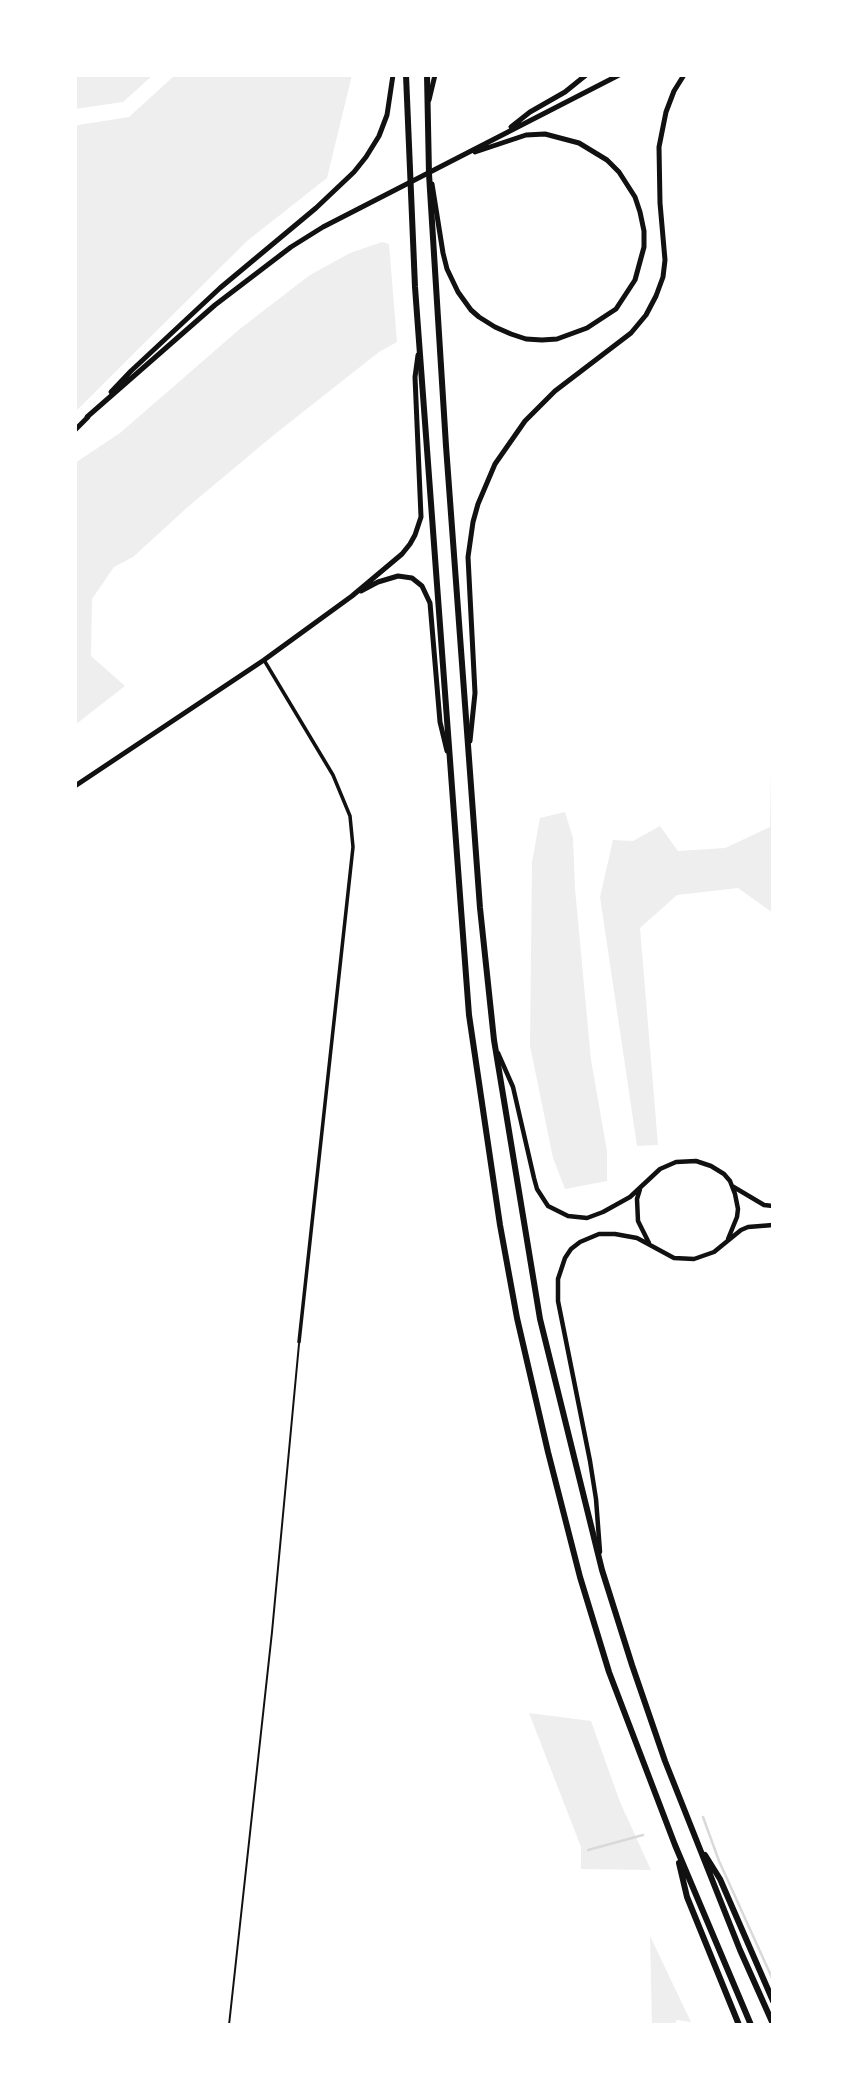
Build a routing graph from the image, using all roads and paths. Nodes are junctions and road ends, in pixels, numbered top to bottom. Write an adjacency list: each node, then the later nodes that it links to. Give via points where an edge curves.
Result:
1 (393, 75): 13 (main road, via 379,136 354,172 210,297)
2 (407, 75): 12 (main road)
3 (427, 75): 8 (main road)
4 (435, 75): 8 (main road)
5 (586, 75): 9 (main road)
6 (619, 75): 9 (main road)
7 (684, 75): 17 (main road, via 666,112 659,147 665,260 656,296 631,333 565,383 525,421 495,464 478,505 468,557 475,693)
8 (428, 106): 11 (main road)
9 (503, 134): 10 (main road)
10 (467, 154): 11 (main road, via 526,135 545,134 579,143 619,172 635,197 644,247 635,280 615,309 587,328 542,340 511,334 479,317 458,292 447,269); 13 (main road, via 323,227 254,274)
11 (429, 174): 17 (main road)
12 (420, 345): 15 (main road, via 415,377 419,526 402,554); 18 (main road)
13 (88, 417): 14 (main road)
14 (75, 430)
15 (352, 596): 16 (main road); 18 (main road, via 398,576 412,578 422,586 430,603 440,722)
16 (264, 660): 19 (main road); 27 (street, via 333,775 350,816 353,847)
17 (469, 748): 20 (main road)
18 (449, 759): 30 (main road, via 469,1015 517,1318 580,1577 609,1672)
19 (75, 786)
20 (494, 1040): 22 (street, via 513,1087 537,1189 548,1206 568,1216 587,1218); 28 (main road, via 544,1338)
21 (732, 1186): 22 (street, via 716,1168 691,1160 660,1168); 23 (street); 26 (street, via 738,1209)
22 (640, 1188): 25 (street, via 638,1222)
23 (773, 1206)
24 (773, 1225): 26 (street, via 748,1227)
25 (651, 1245): 26 (street, via 663,1254 684,1259 704,1257); 28 (street, via 624,1235 599,1234 571,1249 558,1279 560,1314 590,1461)
26 (723, 1245)
27 (299, 1342): 33 (lane)
28 (600, 1560): 29 (main road, via 664,1760)
29 (695, 1838): 31 (main road, via 720,1879); 32 (main road)
30 (674, 1845): 34 (main road, via 687,1898); 35 (main road)
31 (773, 2001)
32 (773, 2024)
33 (229, 2025)
34 (739, 2025)
35 (751, 2025)

